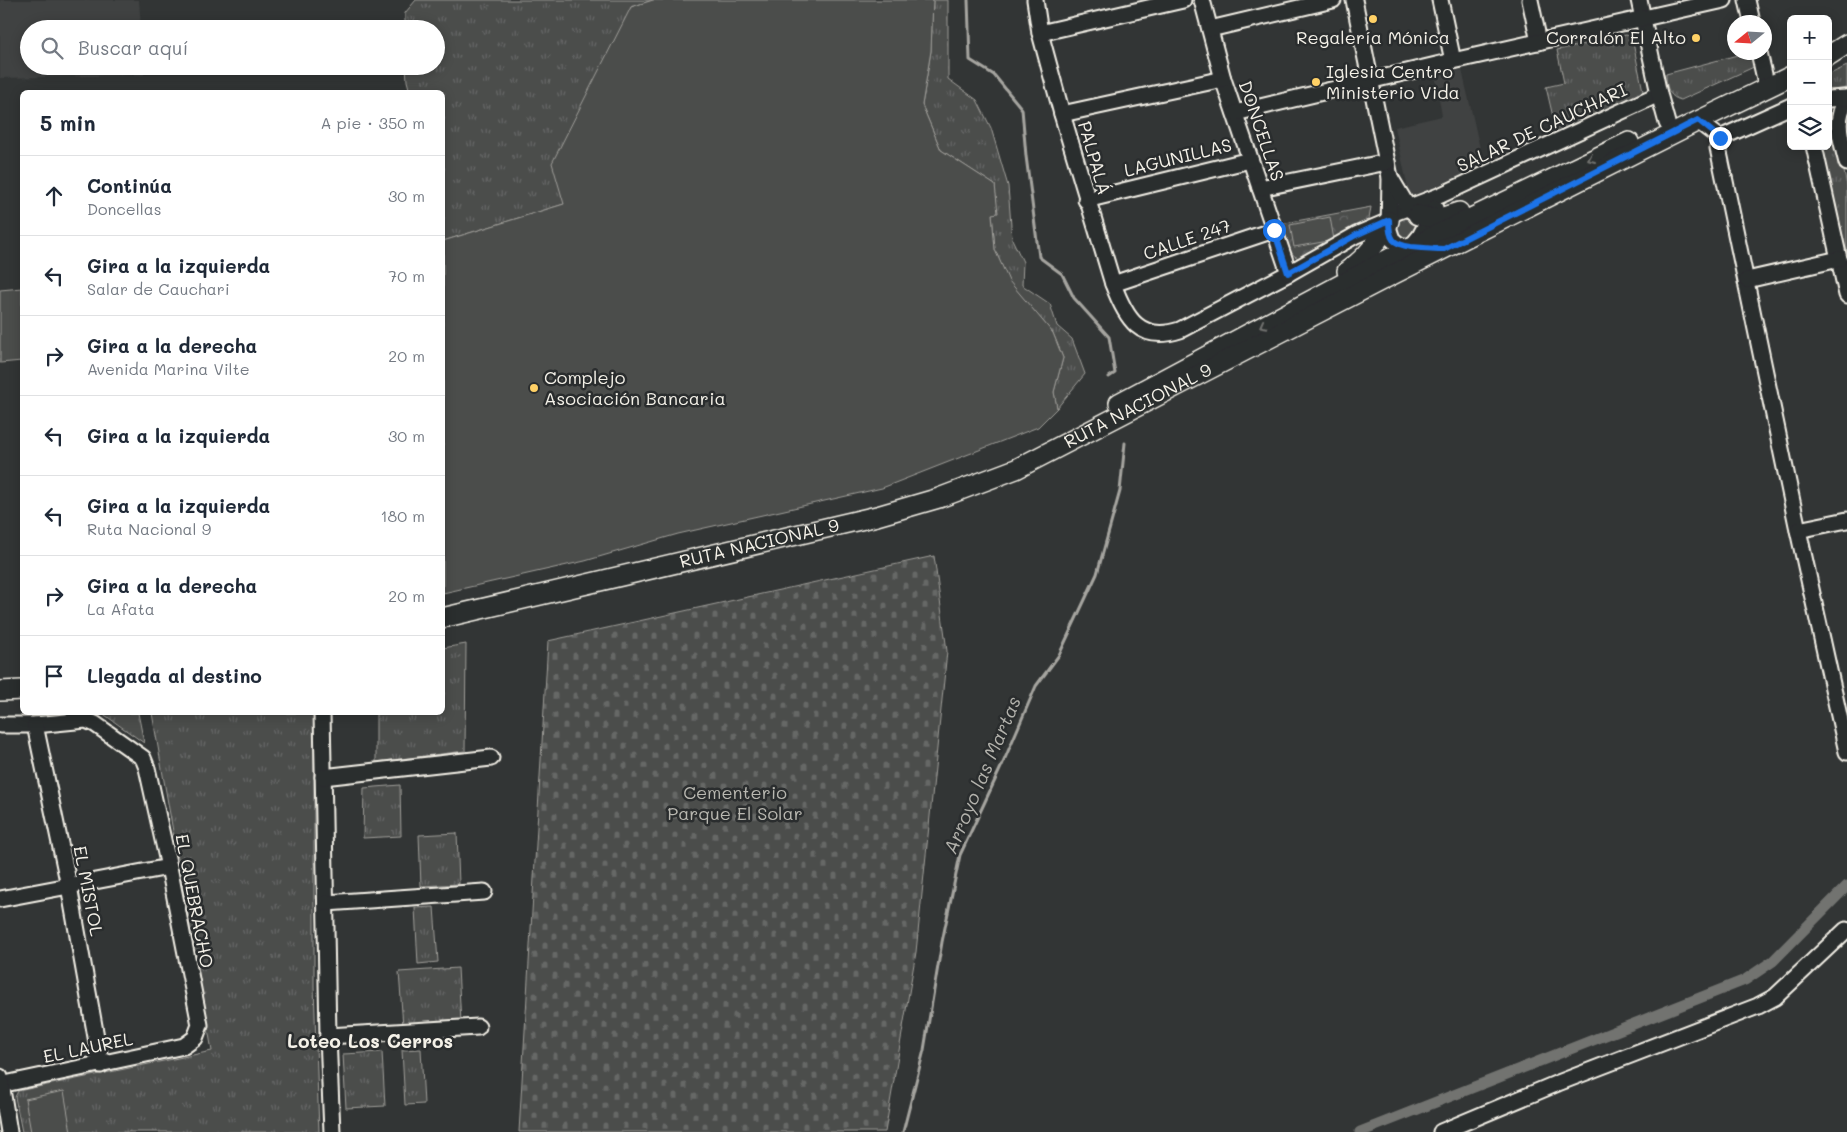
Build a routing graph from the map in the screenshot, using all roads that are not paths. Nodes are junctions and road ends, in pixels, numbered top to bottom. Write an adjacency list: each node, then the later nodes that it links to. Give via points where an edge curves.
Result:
1 (1036, 0): 15 (street, PALPALÁ)
2 (1183, 0): 15 (street)
3 (1202, 0): 14 (street, DONCELLAS)
4 (1333, 0): 11 (street)
5 (1354, 0): 26 (street)
6 (1440, 0): 20 (street)
7 (1530, 0): 16 (street)
8 (1639, 0): 13 (street)
9 (1724, 0): 13 (street)
10 (1747, 0): 12 (street)
11 (1281, 6): 14 (street)
12 (1750, 15)
13 (1643, 18): 16 (street); 27 (street)
14 (1210, 29): 25 (street, DONCELLAS)
15 (1040, 33): 32 (street, PALPALÁ)
16 (1539, 42): 20 (street)
17 (1847, 43): 18 (main road); 19 (main road)
18 (1832, 49)
19 (1832, 53)
20 (1453, 60): 26 (street)
21 (1761, 60): 23 (street)
22 (1787, 68): 23 (main road, RUTA NACIONAL 9)
23 (1765, 78): 34 (main road, RUTA NACIONAL 9)
24 (1787, 78): 33 (main road, RUTA NACIONAL 9)
25 (1223, 79): 31 (street, DONCELLAS); 32 (street)
26 (1371, 81): 31 (street); 39 (street)
27 (1659, 94): 34 (street); 42 (street, SALAR DE CAUCHARI)
28 (1847, 98): 29 (street); 38 (street, via 1838,121)
29 (1832, 99)
30 (1787, 108): 35 (street)
31 (1235, 113): 37 (street, DONCELLAS)
32 (1062, 114): 43 (street, PALPALÁ)
33 (1698, 120): 35 (street); 48 (main road, RUTA NACIONAL 9)
34 (1667, 123): 40 (main road, RUTA NACIONAL 9, one-way to 40)
35 (1720, 138): 51 (street, via 1718,148)
36 (1815, 150): 49 (street)
37 (1250, 160): 41 (street, DONCELLAS); 43 (street, LAGUNILLAS)
38 (1847, 163)
39 (1389, 169): 41 (street); 44 (street); 45 (street)
40 (1568, 170): 44 (main road, via 1543,174 1451,215 1437,219); 47 (main road, RUTA NACIONAL 9)
41 (1260, 188): 46 (street, DONCELLAS)
42 (1441, 195): 44 (street); 44 (street, SALAR DE CAUCHARI)
43 (1086, 200): 52 (street, PALPALÁ)
44 (1420, 218): 45 (street, SALAR DE CAUCHARI, via 1394,213); 47 (street, via 1418,240)
45 (1389, 220): 47 (street, via 1392,239 1399,245); 50 (street, SALAR DE CAUCHARI); 54 (main road, via 1369,253)
46 (1274, 230): 50 (street, DONCELLAS); 52 (street, CALLE 247)
47 (1410, 247): 48 (main road); 54 (main road, RUTA NACIONAL 9); 56 (main road, via 1390,267 1301,317)
48 (1444, 249): 56 (main road, RUTA NACIONAL 9)
49 (1839, 259): 51 (street); 53 (street)
50 (1288, 273): 55 (street, SALAR DE CAUCHARI, via 1180,330 1156,335)
51 (1746, 280): 58 (street)
52 (1113, 284): 55 (street, PALPALÁ)
53 (1847, 295)
54 (1302, 304): 59 (main road, RUTA NACIONAL 9, one-way to 59, via 1069,430 944,484 882,503)
55 (1132, 322)
56 (1286, 330): 60 (main road, RUTA NACIONAL 9, via 1016,469 939,498 877,516)
57 (1847, 520): 58 (street)
58 (1798, 530): 68 (street)
59 (445, 605)
60 (445, 617)
61 (20, 690): 62 (main road)
62 (0, 691)
63 (20, 702): 64 (main road)
64 (0, 703)
65 (322, 715): 70 (street)
66 (0, 726): 67 (street)
67 (35, 726): 71 (street, EL QUEBRACHO, via 86,720 143,758); 72 (street, EL MISTOL)
68 (1847, 752)
69 (491, 758): 70 (street)
70 (323, 777): 75 (street)
71 (169, 867): 72 (street); 79 (street, EL QUEBRACHO, via 200,1025 195,1038)
72 (69, 886): 74 (street); 80 (street, EL MISTOL)
73 (484, 892): 75 (street)
74 (0, 899)
75 (326, 903): 78 (street)
76 (1847, 931): 84 (street, via 1776,997 1758,1006)
77 (478, 1027): 78 (street)
78 (328, 1036): 83 (street)
79 (184, 1046): 80 (street, EL LAUREL)
80 (101, 1065): 81 (street, EL LAUREL)
81 (1, 1082): 82 (street)
82 (9, 1132)
83 (332, 1132)
84 (1441, 1132)

